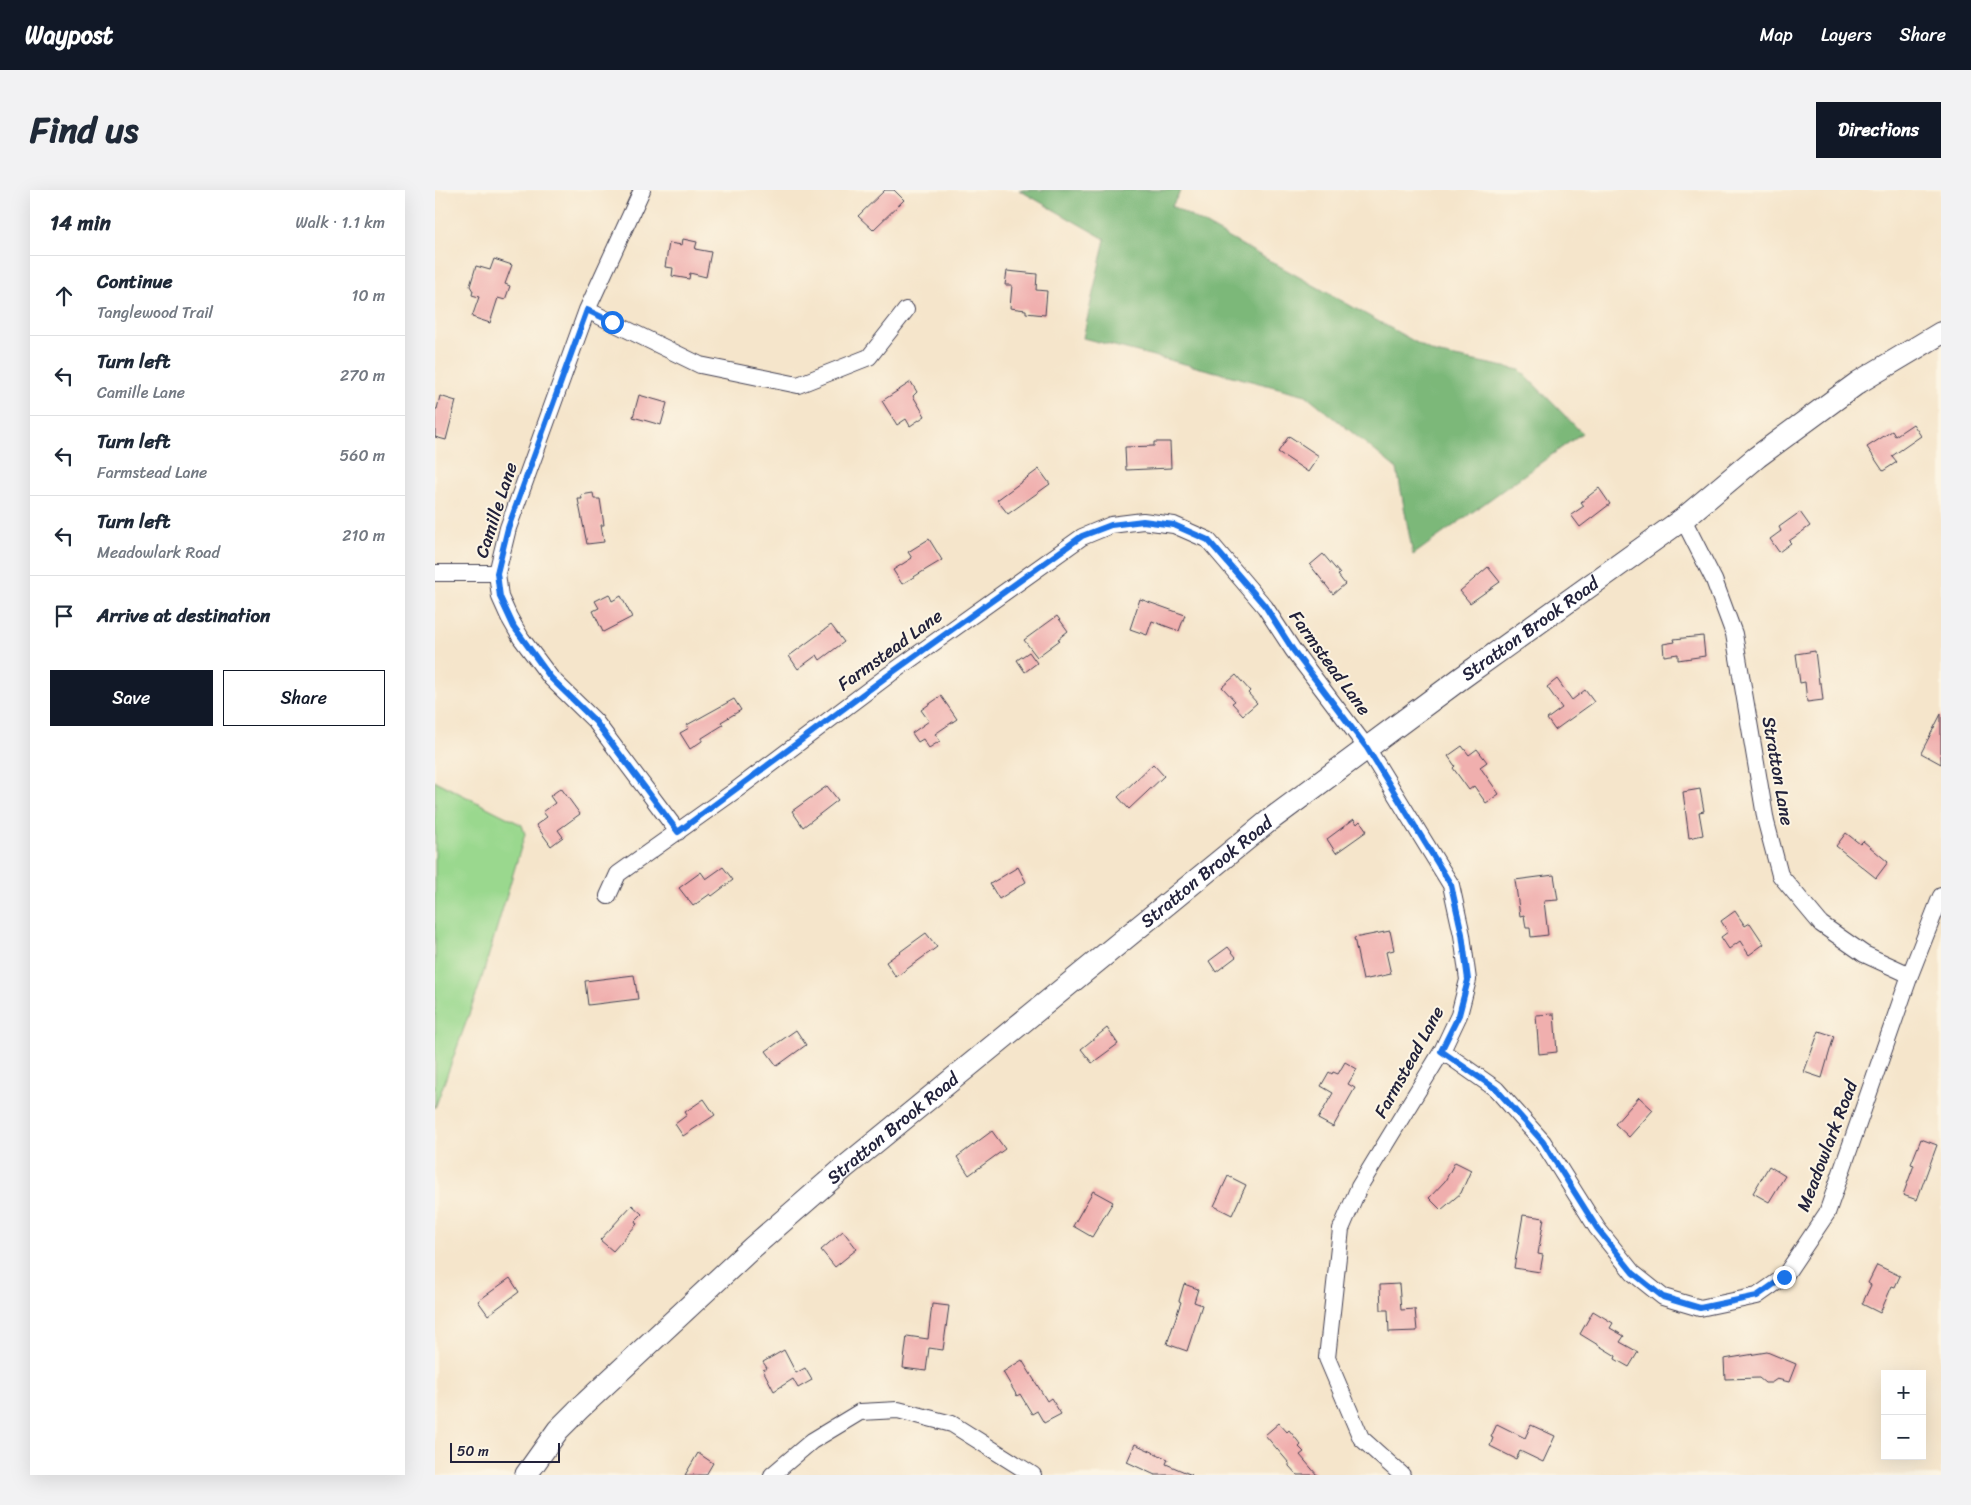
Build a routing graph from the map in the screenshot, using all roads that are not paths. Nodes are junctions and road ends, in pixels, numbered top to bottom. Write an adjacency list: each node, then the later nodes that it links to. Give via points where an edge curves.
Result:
1 (642, 190): 2 (street, Camille Lane)
2 (587, 310): 3 (street, via 700,365 798,385 869,357); 7 (street, Camille Lane, via 508,528)
3 (906, 310)
4 (1941, 333): 5 (street, Stratton Brook Road, via 1859,382 1757,458)
5 (1683, 519): 8 (street, Stratton Brook Road); 12 (street, Stratton Lane, via 1713,580 1734,634 1766,822 1780,875 1821,924 1864,954)
6 (435, 573): 7 (street)
7 (497, 573): 9 (street, Camille Lane, via 500,597 521,638 551,678 595,721)
8 (1367, 748): 9 (street, Farmstead Lane, via 1293,650 1265,606 1208,540 1174,525 1143,521 1111,525 1082,536); 13 (street, Farmstead Lane, via 1451,885 1468,980 1459,1015); 14 (street, Stratton Brook Road, via 1269,820 845,1167 745,1253 558,1430)
9 (678, 832): 10 (street, Farmstead Lane, via 618,874)
10 (608, 896)
11 (1941, 896): 12 (street, Meadowlark Road)
12 (1910, 975): 13 (street, Meadowlark Road, via 1827,1213 1784,1277 1757,1296 1700,1308 1663,1297 1633,1273 1597,1228 1543,1142 1496,1089)
13 (1441, 1051): 17 (street, Farmstead Lane, via 1359,1187 1341,1229 1327,1358 1361,1438)
14 (526, 1475)
15 (772, 1475): 16 (street, via 813,1441 860,1412 898,1410 951,1424)
16 (1033, 1475)
17 (1402, 1475)

